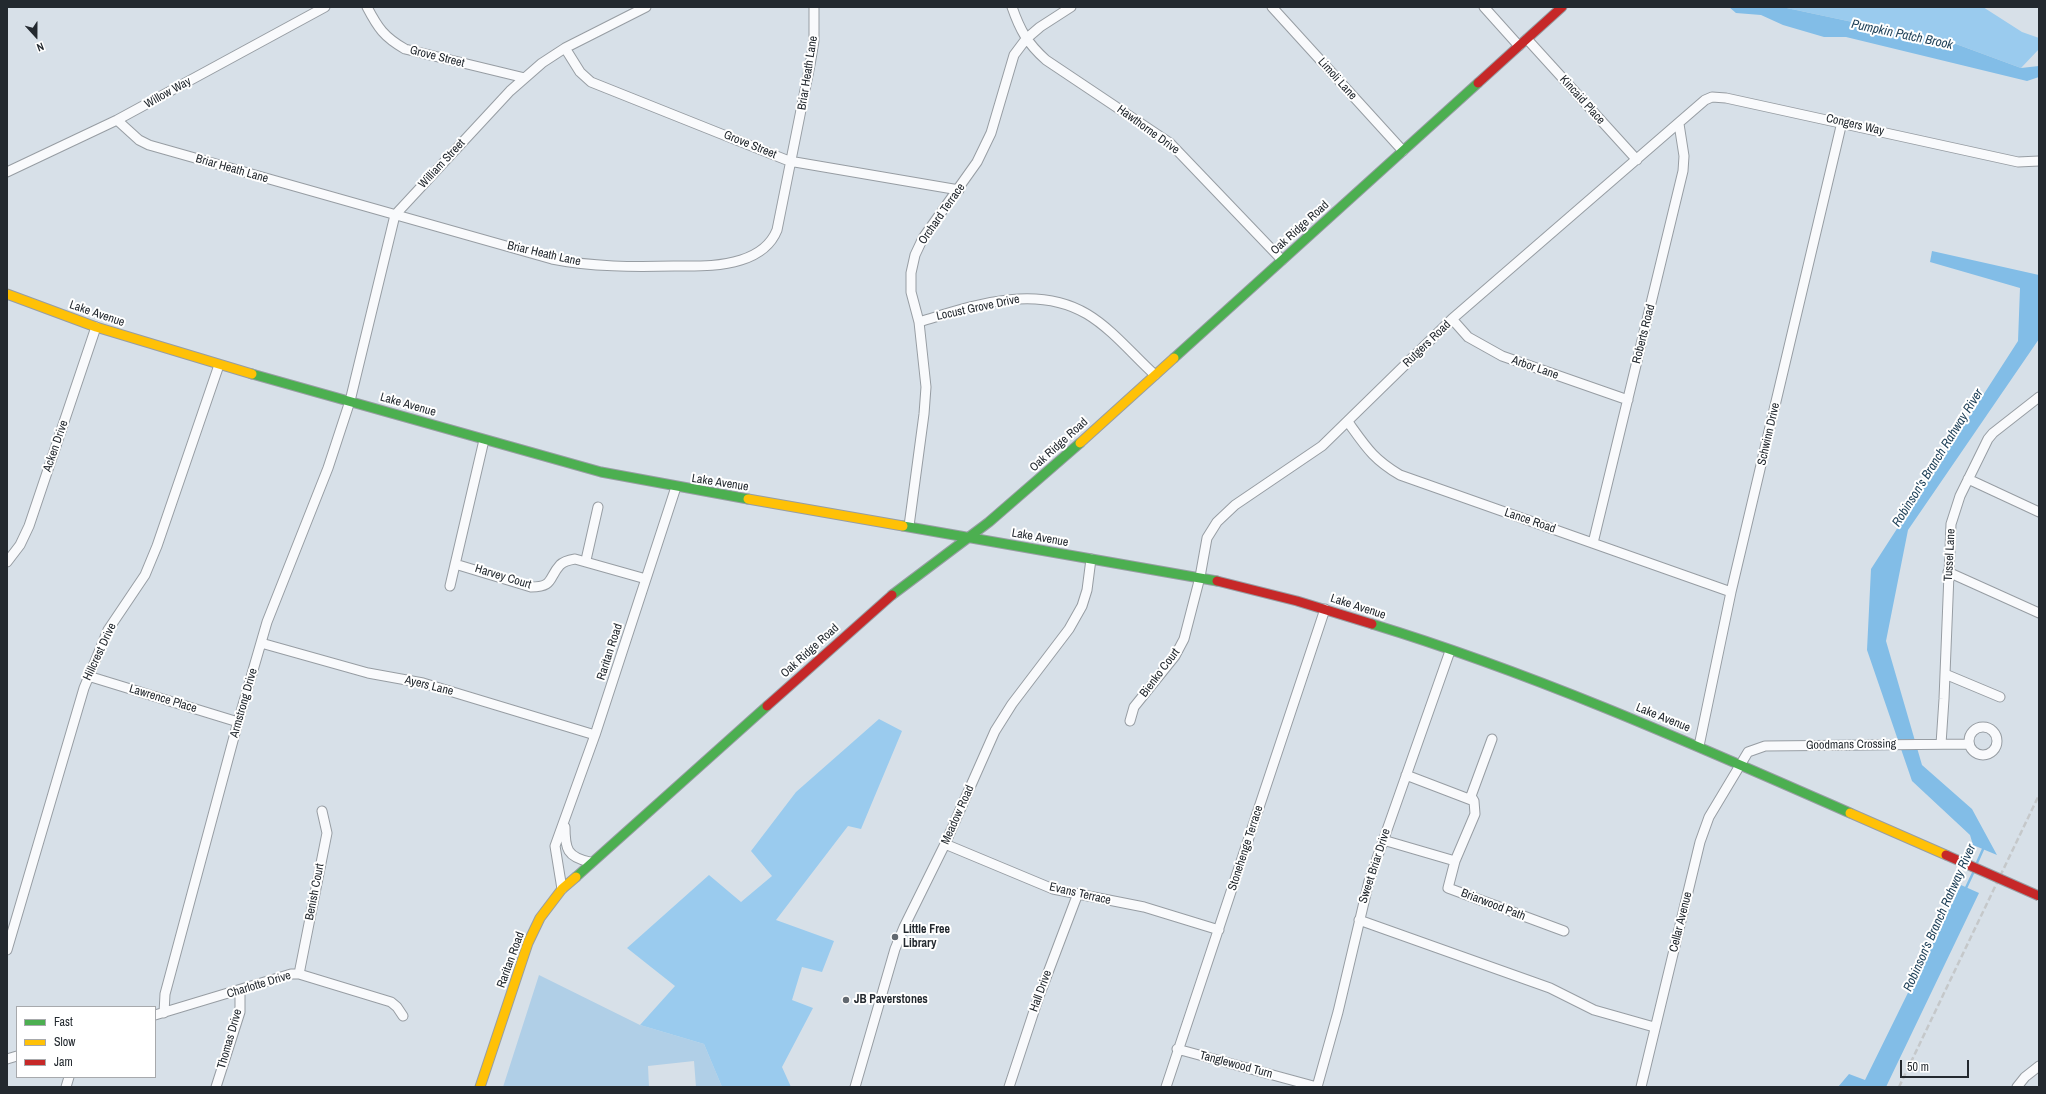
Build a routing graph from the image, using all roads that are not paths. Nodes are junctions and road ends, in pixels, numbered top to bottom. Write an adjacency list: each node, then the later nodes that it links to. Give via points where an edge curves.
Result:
1 (325, 7): 15 (street, Willow Way)
2 (367, 7): 14 (street, Grove Street, via 388,39 404,49)
3 (646, 7): 13 (street, William Street)
4 (814, 7): 21 (street, Briar Heath Lane, via 814,42)
5 (1012, 7): 10 (street, Hawthorne Drive)
6 (1071, 7): 10 (street, Orchard Terrace)
7 (1272, 7): 18 (street, Limoli Lane)
8 (1484, 7): 12 (street)
9 (1562, 7): 11 (main road, Oak Ridge Road)
10 (1026, 39): 23 (street, Orchard Terrace, via 1014,55 991,133); 25 (street, Hawthorne Drive, via 1046,60 1170,143)
11 (1527, 39): 12 (main road, Oak Ridge Road); 19 (street, Kincaid Place)
12 (1519, 46): 18 (main road, Oak Ridge Road)
13 (565, 48): 14 (street, William Street); 21 (street, Grove Street, via 580,72 591,82)
14 (525, 78): 24 (street, William Street)
15 (117, 120): 22 (street, Willow Way); 24 (street, Briar Heath Lane, via 138,140 149,145)
16 (1842, 122): 17 (street, Congers Way, via 1718,97 1705,100); 20 (street, Congers Way, via 2018,162); 52 (street, Schwinn Drive)
17 (1679, 124): 19 (street, Rutgers Road); 33 (street, Roberts Road, via 1684,156 1683,171)
18 (1402, 151): 25 (main road, Oak Ridge Road)
19 (1637, 160): 27 (street, Rutgers Road)
20 (2039, 161)
21 (793, 162): 23 (street, Grove Street); 24 (street, Briar Heath Lane, via 773,240 761,251 742,260 716,266 575,264)
22 (7, 172)
23 (959, 190): 28 (street, Orchard Terrace, via 926,234 916,255 911,273 911,292)
24 (395, 215): 34 (street, William Street)
25 (1282, 260): 31 (main road, Oak Ridge Road)
26 (7, 294): 29 (main road, Lake Avenue)
27 (1452, 319): 33 (street, Arbor Lane, via 1468,336 1502,356); 35 (street, Rutgers Road)
28 (919, 322): 31 (street, Locust Grove Drive, via 1003,300 1051,299 1088,314); 41 (street, Orchard Terrace, via 925,400)
29 (96, 327): 30 (main road, Lake Avenue); 46 (street, Acken Drive, via 29,526 20,545)
30 (219, 365): 34 (main road, Lake Avenue); 58 (street, Hillcrest Drive, via 148,567 108,630)
31 (1155, 375): 42 (main road, Oak Ridge Road, via 1047,473)
32 (2039, 397): 37 (street, Tussel Lane, via 1993,433)
33 (1628, 400): 43 (street, Roberts Road)
34 (350, 401): 36 (main road, Lake Avenue); 55 (street, Armstrong Drive, via 328,468)
35 (1348, 422): 43 (street, Lance Road, via 1368,451 1400,475); 49 (street, Rutgers Road, via 1322,446 1235,505 1217,522 1207,538)
36 (484, 440): 38 (main road, Lake Avenue, via 601,472); 47 (street)
37 (1968, 479): 40 (street); 48 (street, Tussel Lane, via 1952,520)
38 (676, 488): 41 (main road, Lake Avenue); 50 (street, Raritan Road)
39 (598, 507): 45 (street)
40 (2039, 512)
41 (909, 526): 42 (main road, Lake Avenue)
42 (969, 537): 44 (main road, Lake Avenue); 74 (main road, Oak Ridge Road, via 903,585)
43 (1593, 543): 52 (street, Lance Road)
44 (1091, 559): 49 (main road, Lake Avenue); 73 (street, Meadow Road, via 1082,606 1069,629 1012,704 996,731)
45 (586, 560): 47 (street, Harvey Court, via 564,562 549,583 540,587 530,587); 50 (street, Harvey Court)
46 (7, 562)
47 (455, 564): 51 (street)
48 (1948, 572): 54 (street); 57 (street, Tussel Lane)
49 (1200, 577): 53 (main road, Lake Avenue); 60 (street, Bienko Court, via 1184,639 1175,656 1134,707)
50 (646, 580): 62 (street, Raritan Road)
51 (450, 586)
52 (1731, 592): 66 (street, Schwinn Drive)
53 (1325, 609): 56 (main road, Lake Avenue); 80 (street, Stonehenge Terrace)
54 (2039, 613)
55 (261, 643): 61 (street, Armstrong Drive); 62 (street, Ayers Lane, via 368,673 423,683)
56 (1450, 650): 66 (main road, Lake Avenue); 68 (street, Sweet Briar Drive)
57 (1945, 674): 59 (street); 64 (street, Tussel Lane)
58 (88, 676): 61 (street, Lawrence Place); 82 (street, Hillcrest Drive)
59 (2000, 697)
60 (1130, 721)
61 (238, 722): 85 (street, Armstrong Drive)
62 (595, 735): 71 (street, Raritan Road)
63 (1492, 739): 69 (street, Briarwood Path, via 1472,796)
64 (1941, 744): 65 (street, Goodmans Crossing); 67 (street, Goodmans Crossing, via 1765,746 1748,752)
65 (1969, 744)
66 (1699, 746): 67 (main road, Lake Avenue)
67 (1740, 765): 78 (main road, Lake Avenue, bridge); 87 (street, Cellar Avenue, via 1709,817 1700,842)
68 (1406, 775): 69 (street); 72 (street, Sweet Briar Drive)
69 (1474, 801): 75 (street, Briarwood Path, via 1475,814)
70 (322, 811): 83 (street, Benish Court, via 328,833)
71 (565, 824): 74 (street, Raritan Road, via 565,843 569,853 577,859); 76 (street, Raritan Road, via 555,846)
72 (1383, 840): 75 (street); 79 (street, Sweet Briar Drive)
73 (946, 844): 77 (street, Evans Terrace, via 1052,889); 92 (street, Meadow Road, via 895,949)
74 (590, 862): 76 (main road, Oak Ridge Road)
75 (1455, 862): 81 (street, Briarwood Path, via 1448,888)
76 (562, 889): 91 (main road, Raritan Road, via 540,918 528,943)
77 (1077, 896): 80 (street, Evans Terrace, via 1144,907); 93 (street, Hall Drive, via 1038,999)
78 (2039, 896)
79 (1359, 920): 87 (street, via 1550,988 1594,1010); 95 (street, Sweet Briar Drive, via 1338,1012)
80 (1219, 930): 88 (street, Stonehenge Terrace)
81 (1564, 931)
82 (7, 950)
83 (299, 974): 84 (street, Charlotte Drive, via 291,974); 86 (street, Charlotte Drive, via 391,1002)
84 (240, 991): 85 (street, Charlotte Drive); 90 (street, Thomas Drive, via 240,1012)
85 (159, 1014)
86 (402, 1016)
87 (1654, 1027): 96 (street, Cellar Avenue)
88 (1177, 1049): 94 (street, Stonehenge Terrace); 95 (street, Tanglewood Turn)
89 (2039, 1066): 97 (street)
90 (216, 1087)
91 (480, 1087)
92 (855, 1087)
93 (1009, 1087)
94 (1166, 1087)
95 (1317, 1087)
96 (1642, 1087)
97 (2017, 1087)

